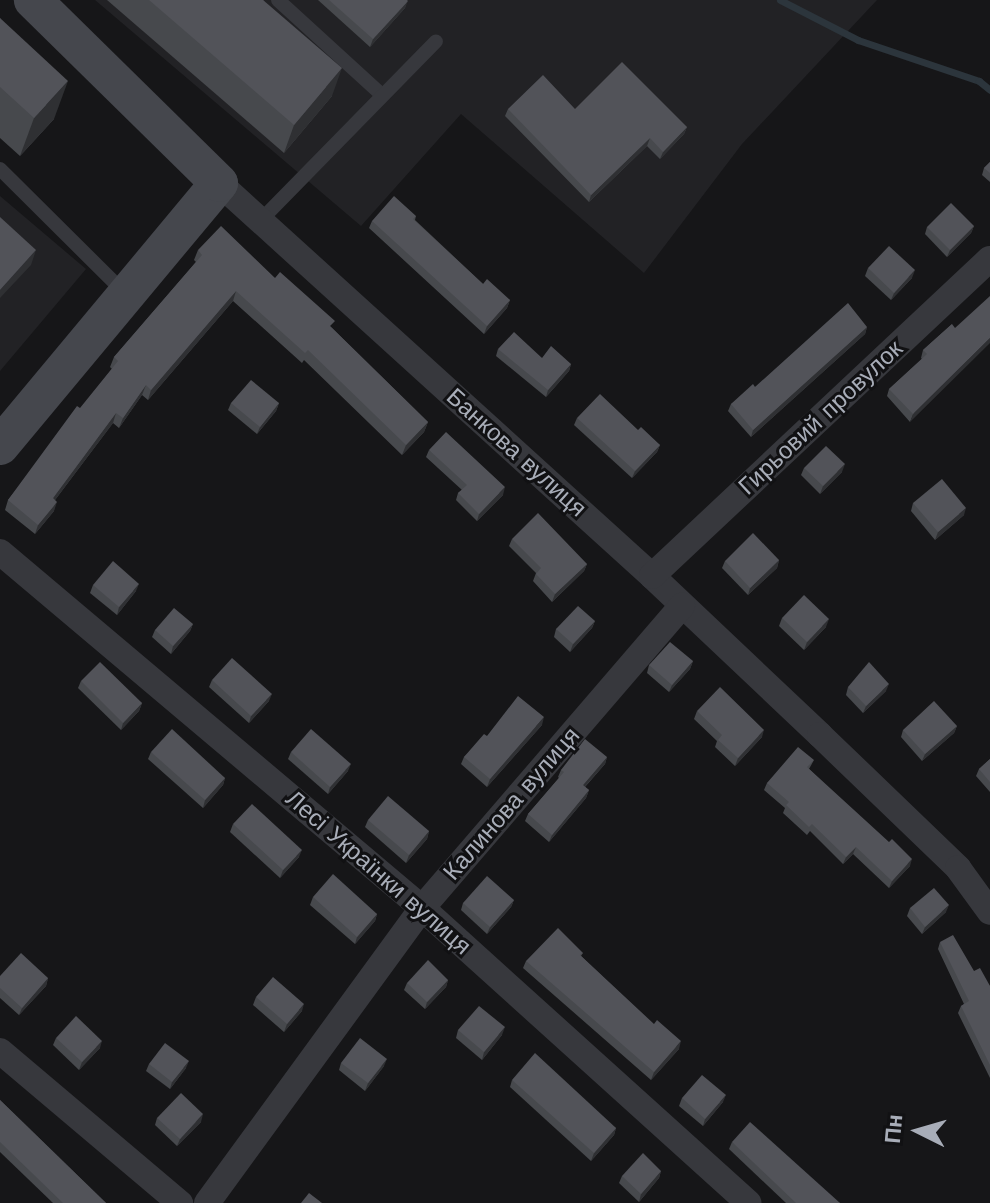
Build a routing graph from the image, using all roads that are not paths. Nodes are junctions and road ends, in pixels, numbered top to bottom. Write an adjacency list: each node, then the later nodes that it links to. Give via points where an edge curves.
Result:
1 (33, 0): 6 (street, Банкова вулиця)
2 (278, 0): 4 (lane)
3 (436, 41): 4 (lane)
4 (382, 95): 7 (lane)
5 (0, 169): 9 (lane)
6 (219, 183): 7 (street, Банкова вулиця); 9 (street)
7 (261, 220): 12 (street, Банкова вулиця)
8 (990, 259): 12 (street, Гирьовий провулок)
9 (126, 293): 10 (street)
10 (0, 446)
11 (0, 552): 14 (street, Лесі Українки вулиця)
12 (652, 576): 13 (street, Банкова вулиця)
13 (682, 606): 14 (street, Калинова вулиця); 15 (street, Банкова вулиця, via 944,852)
14 (422, 908): 18 (street, Калинова вулиця); 19 (street, Лесі Українки вулиця)
15 (990, 912)
16 (0, 1051): 17 (street)
17 (180, 1203)
18 (207, 1203)
19 (748, 1203)

